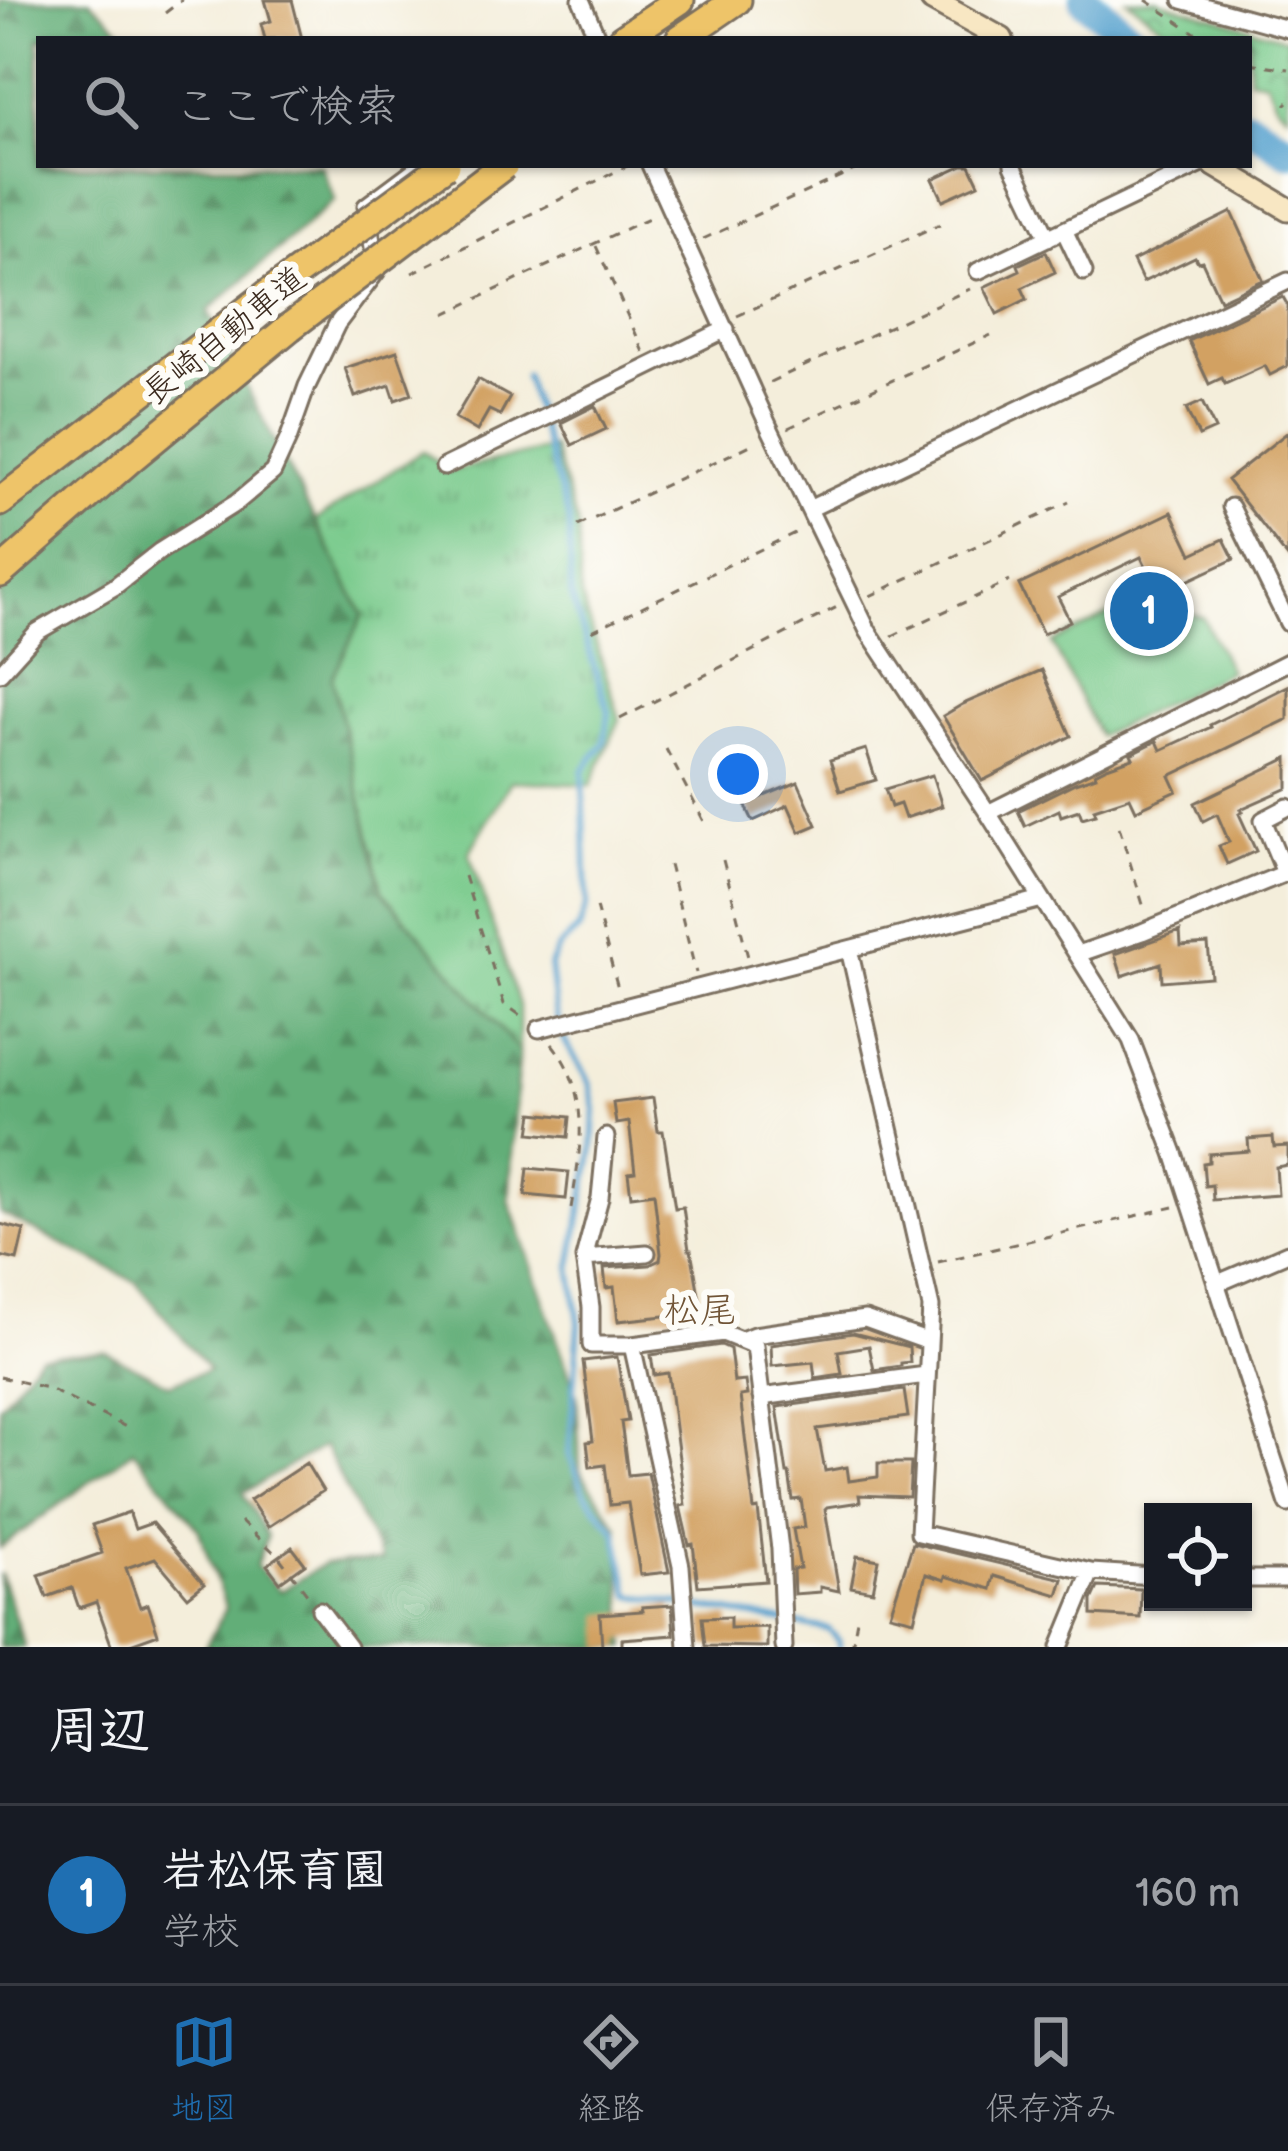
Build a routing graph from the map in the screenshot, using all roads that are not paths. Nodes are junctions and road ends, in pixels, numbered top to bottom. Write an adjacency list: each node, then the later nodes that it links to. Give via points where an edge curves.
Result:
1 (581, 0): 7 (street)
2 (680, 0): 8 (highway)
3 (736, 0): 9 (highway)
4 (932, 0): 10 (main road)
5 (1182, 0): 6 (street)
6 (1288, 29)
7 (600, 36)
8 (603, 36)
9 (684, 36)
10 (997, 36)
11 (417, 168): 31 (street, via 366,206 377,271 338,324 273,472 37,632)
12 (442, 168): 25 (highway, 長崎自動車道, bridge)
13 (500, 168): 28 (highway, 長崎自動車道, bridge, via 290,327)
14 (652, 168): 23 (street)
15 (1015, 168): 19 (street)
16 (1194, 168): 19 (street)
17 (1219, 168): 18 (main road)
18 (1288, 209)
19 (1056, 234): 20 (street); 21 (street)
20 (978, 271)
21 (1084, 272)
22 (1288, 281): 27 (street)
23 (730, 323): 24 (street); 27 (street)
24 (444, 466)
25 (0, 502)
26 (1232, 506): 29 (street)
27 (809, 509): 33 (street, via 868,631)
28 (0, 573)
29 (1288, 622)
30 (1288, 662): 33 (street)
31 (0, 674)
32 (1288, 807): 34 (street, via 1263,820)
33 (988, 813): 35 (street)
34 (1287, 872): 37 (street)
35 (1042, 899): 36 (street); 37 (street)
36 (849, 949): 38 (street); 45 (street, via 928,1292)
37 (1078, 954): 43 (street, via 1131,1040)
38 (553, 1026)
39 (606, 1137): 42 (street)
40 (647, 1252): 42 (street)
41 (1288, 1253): 43 (street)
42 (584, 1258): 46 (street, via 591,1345)
43 (1216, 1284): 49 (street)
44 (744, 1339): 45 (street, via 865,1318); 46 (street, via 723,1333); 48 (street, via 755,1346)
45 (929, 1342): 47 (street)
46 (632, 1345): 57 (street, via 685,1594)
47 (926, 1375): 48 (street); 50 (street, via 919,1533)
48 (761, 1397): 55 (street)
49 (1288, 1504)
50 (1091, 1572): 51 (street); 58 (street)
51 (1144, 1575)
52 (1288, 1579): 53 (street)
53 (1252, 1580)
54 (320, 1610): 56 (street)
55 (784, 1639)
56 (348, 1647)
57 (687, 1647)
58 (1060, 1647)

